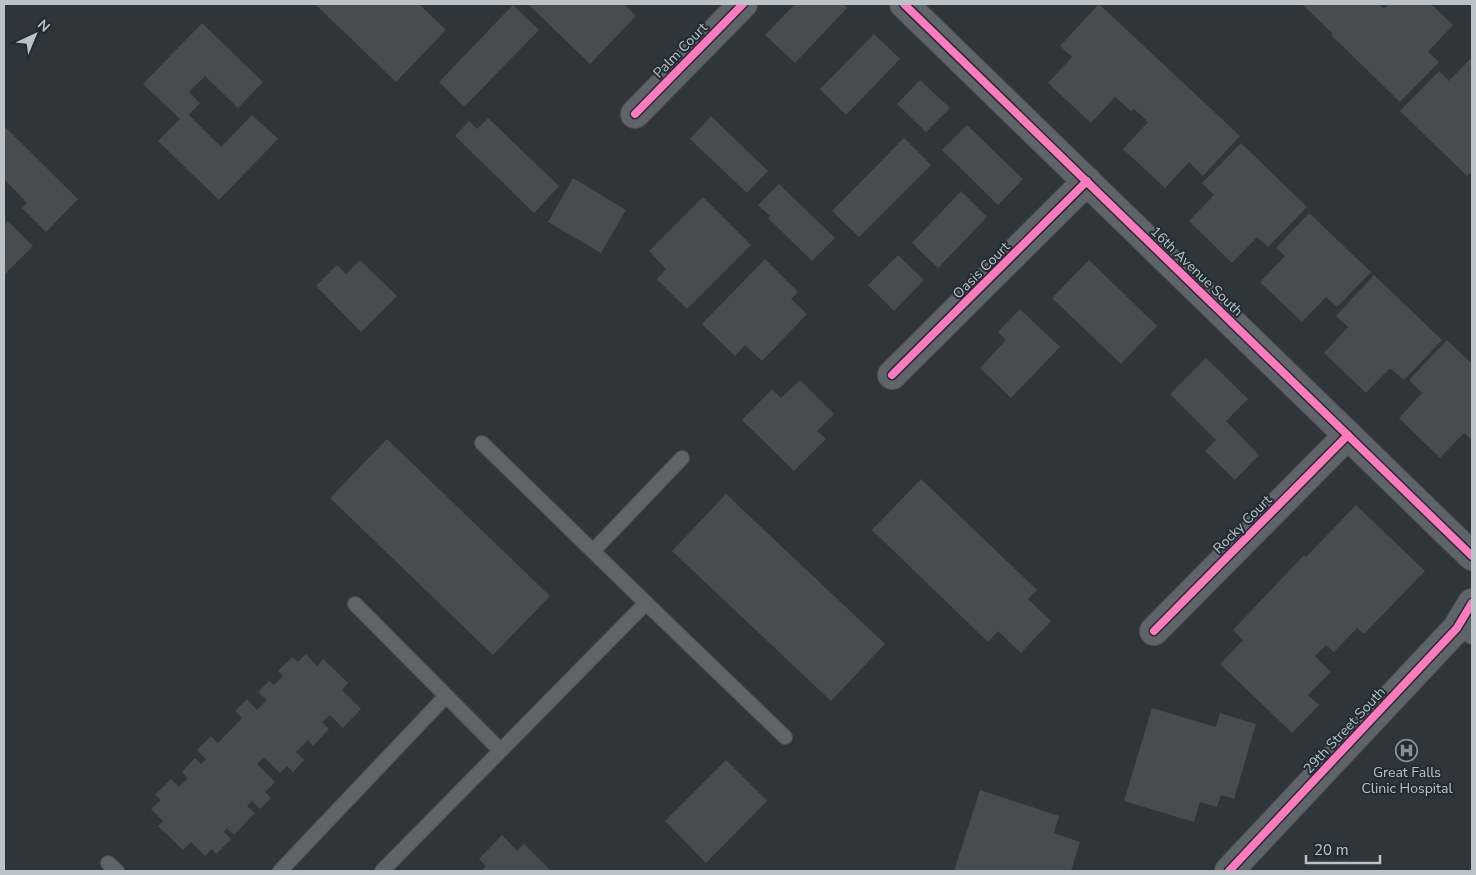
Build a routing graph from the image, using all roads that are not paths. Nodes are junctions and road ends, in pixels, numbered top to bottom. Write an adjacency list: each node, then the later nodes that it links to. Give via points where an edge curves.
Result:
1 (742, 4): 3 (street, Palm Court)
2 (904, 4): 4 (street, 16th Avenue South)
3 (635, 114)
4 (1087, 181): 5 (street, Oasis Court); 6 (street, 16th Avenue South)
5 (892, 375)
6 (1348, 435): 10 (street, 16th Avenue South); 14 (street, Rocky Court)
7 (482, 442): 9 (lane)
8 (682, 458): 9 (lane)
9 (593, 551): 11 (lane)
10 (1472, 556)
11 (646, 603): 17 (lane); 18 (lane)
12 (1472, 603): 15 (street, 29th Street South)
13 (355, 604): 16 (lane)
14 (1154, 631)
15 (1465, 632): 21 (street, 29th Street South)
16 (446, 696): 18 (lane); 19 (lane)
17 (785, 737)
18 (500, 750): 20 (lane)
19 (280, 871)
20 (382, 871)
21 (1229, 871)

